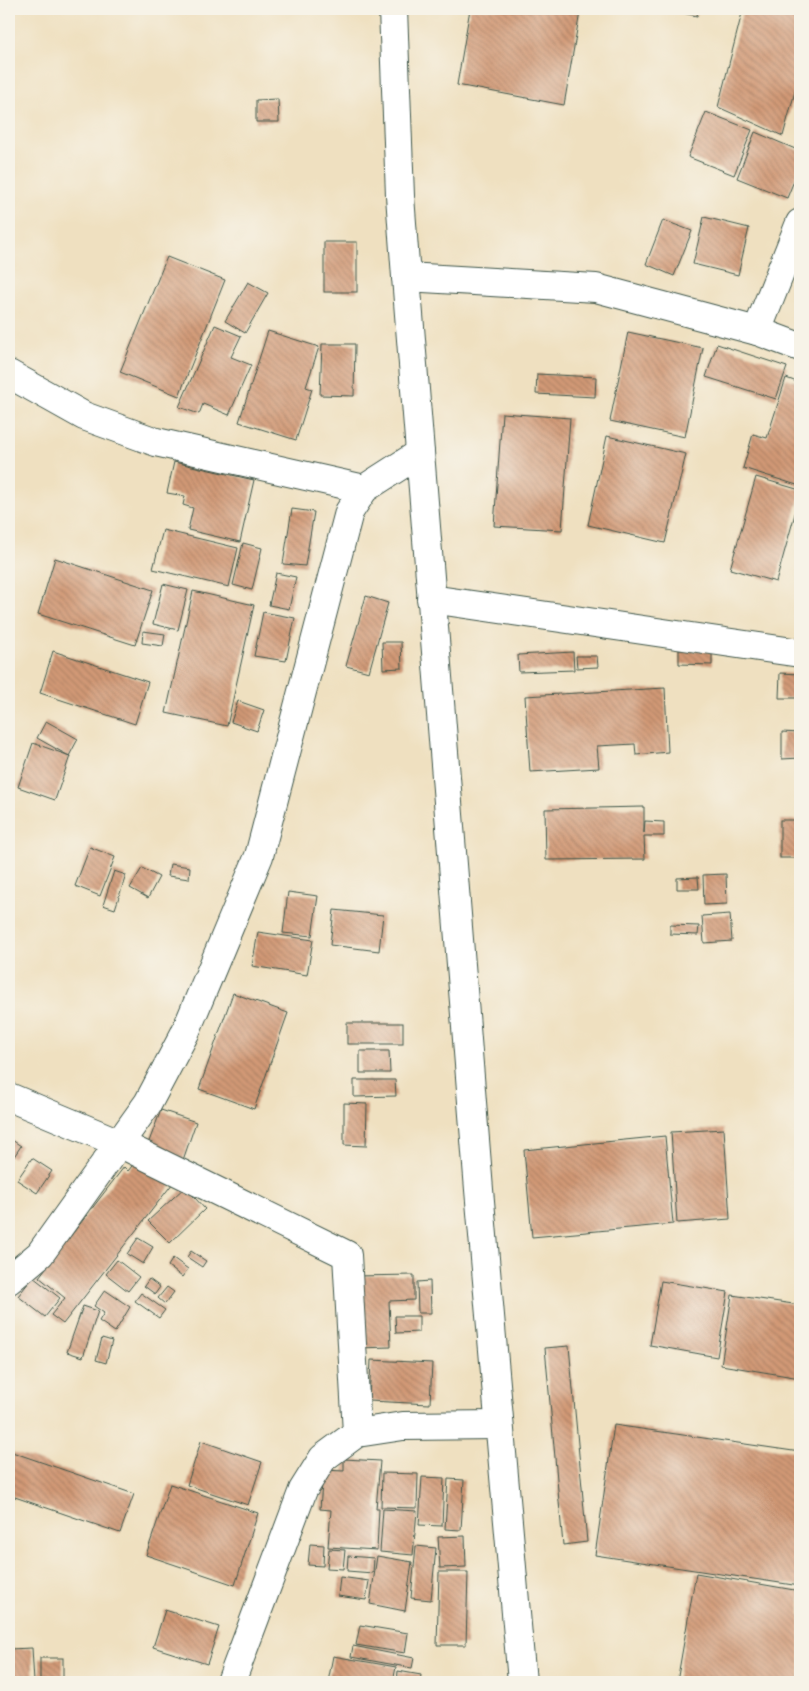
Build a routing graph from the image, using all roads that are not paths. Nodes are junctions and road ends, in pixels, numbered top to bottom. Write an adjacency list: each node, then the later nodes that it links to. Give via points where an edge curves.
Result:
1 (393, 9): 3 (street)
2 (800, 223): 4 (street)
3 (406, 277): 4 (street, via 596,288); 7 (street)
4 (757, 331): 5 (street)
5 (800, 347)
6 (9, 374): 8 (street, via 84,416 156,442)
7 (420, 453): 8 (street); 9 (street)
8 (364, 489): 12 (street, via 348,512 259,856 185,1033 148,1103)
9 (431, 599): 10 (street); 14 (street)
10 (800, 653)
11 (9, 1097): 12 (street)
12 (119, 1143): 13 (street, via 40,1254); 15 (street, via 347,1254)
13 (9, 1280)
14 (498, 1425): 15 (street, via 404,1426); 17 (street)
15 (356, 1433): 16 (street, via 323,1458 303,1490)
16 (231, 1682)
17 (522, 1682)

